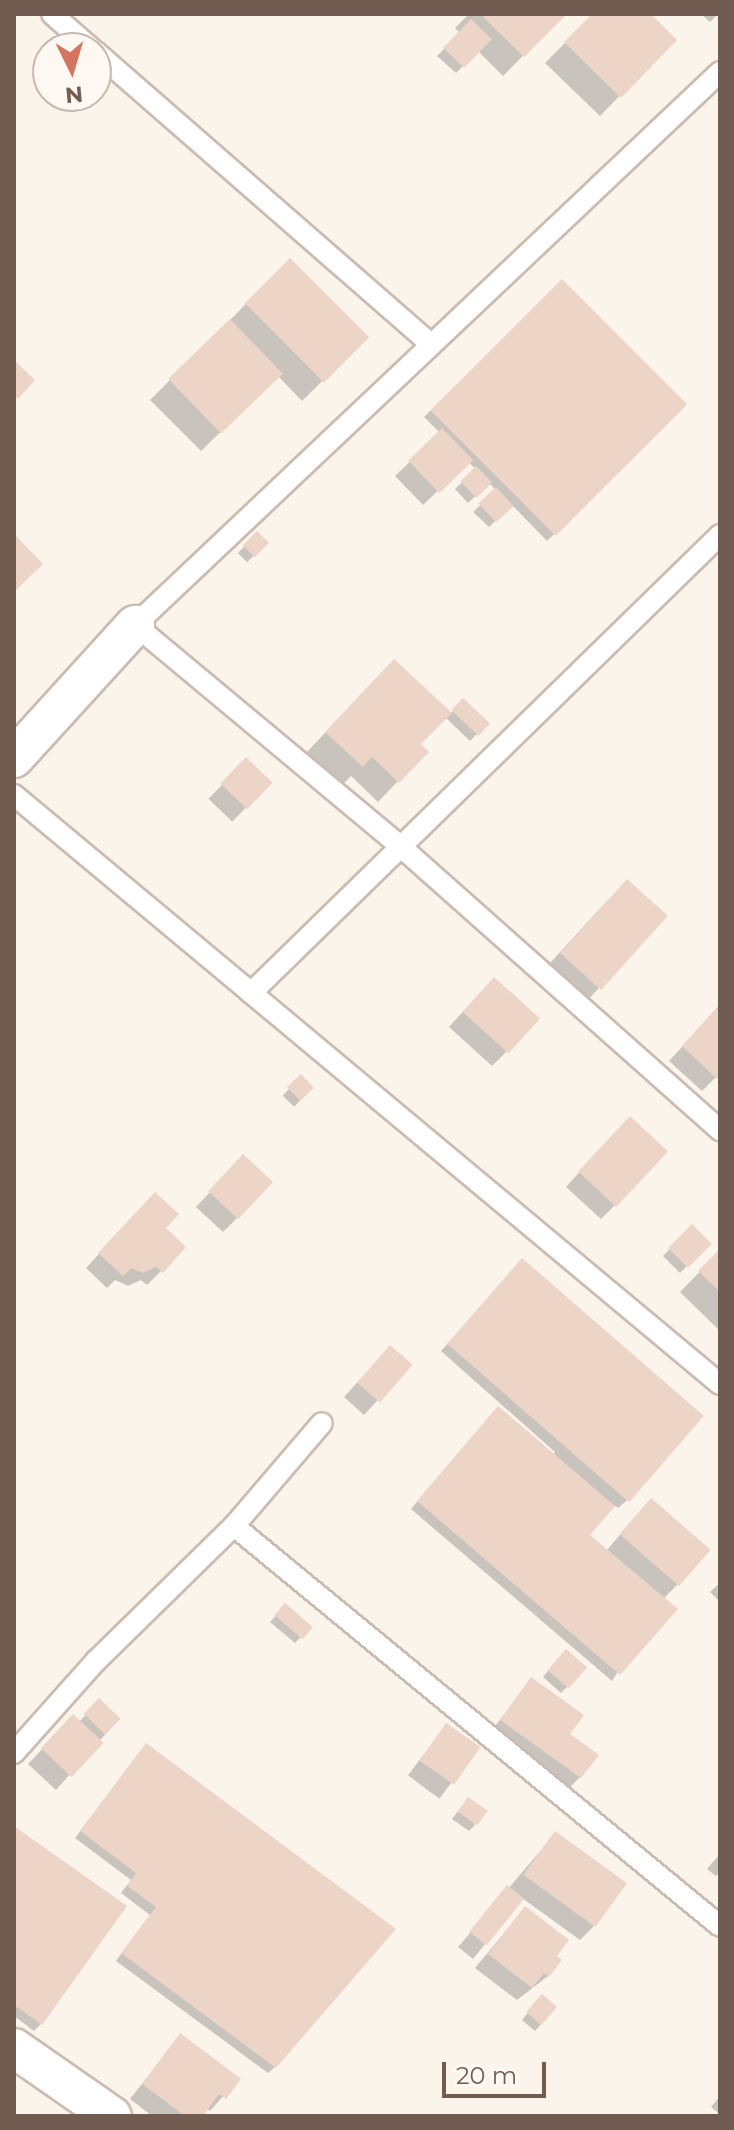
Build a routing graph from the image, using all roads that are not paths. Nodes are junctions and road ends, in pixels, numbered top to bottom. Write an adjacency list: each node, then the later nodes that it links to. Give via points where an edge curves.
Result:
1 (52, 14): 2 (lane)
2 (73, 32)
3 (112, 66): 5 (lane)
4 (720, 72): 5 (lane)
5 (430, 343): 7 (lane)
6 (720, 535): 10 (lane)
7 (135, 625): 8 (street); 10 (lane)
8 (14, 758)
9 (14, 795): 11 (lane)
10 (400, 846): 11 (lane); 12 (lane)
11 (251, 993): 13 (lane)
12 (720, 1130)
13 (720, 1384)
14 (322, 1423): 15 (lane)
15 (234, 1526): 16 (lane, via 96,1661); 17 (lane)
16 (14, 1753)
17 (720, 1926)
18 (14, 2048): 19 (street)
19 (112, 2116)

